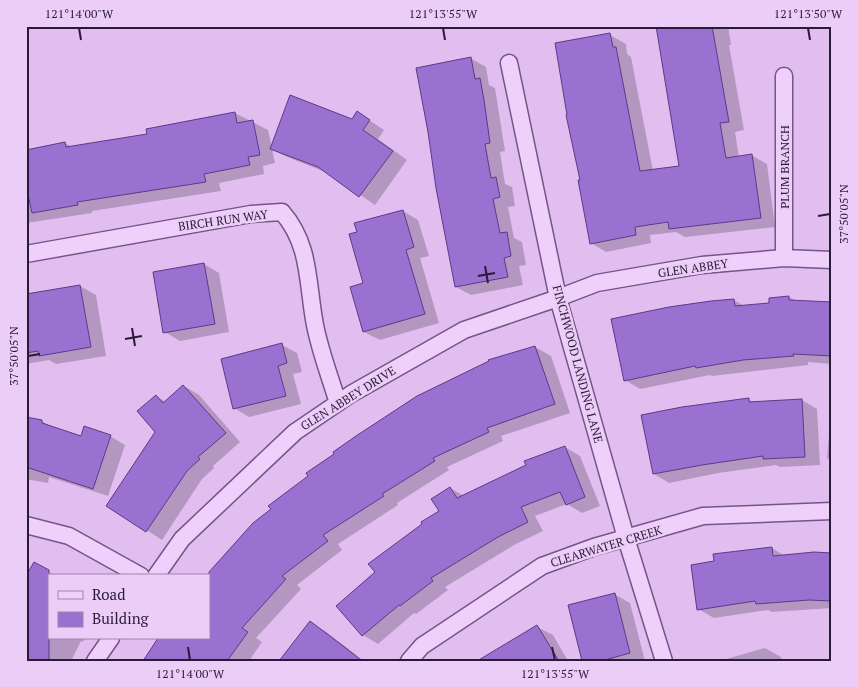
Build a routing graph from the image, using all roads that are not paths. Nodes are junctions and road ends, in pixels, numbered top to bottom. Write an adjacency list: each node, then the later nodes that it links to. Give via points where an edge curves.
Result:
1 (509, 63): 6 (street, FINCHWOOD LANDING LANE)
2 (784, 76): 4 (street, PLUM BRANCH)
3 (26, 254): 7 (street, BIRCH RUN WAY, via 251,214 282,212 304,249 315,326)
4 (784, 258): 5 (street, GLEN ABBEY); 6 (street, GLEN ABBEY, via 692,266 596,283)
5 (832, 260)
6 (558, 298): 7 (street, GLEN ABBEY DRIVE, via 464,330); 10 (street, FINCHWOOD LANDING LANE)
7 (338, 403): 12 (street, GLEN ABBEY DRIVE, via 281,445 182,539)
8 (832, 511): 10 (street, CLEARWATER CREEK, via 704,516)
9 (26, 525): 11 (street, via 69,536)
10 (626, 538): 15 (street, CLEARWATER CREEK, via 542,566 422,646); 16 (street, FINCHWOOD LANDING LANE)
11 (137, 574)
12 (157, 574)
13 (110, 640): 14 (street)
14 (95, 661)
15 (409, 661)
16 (664, 661)

